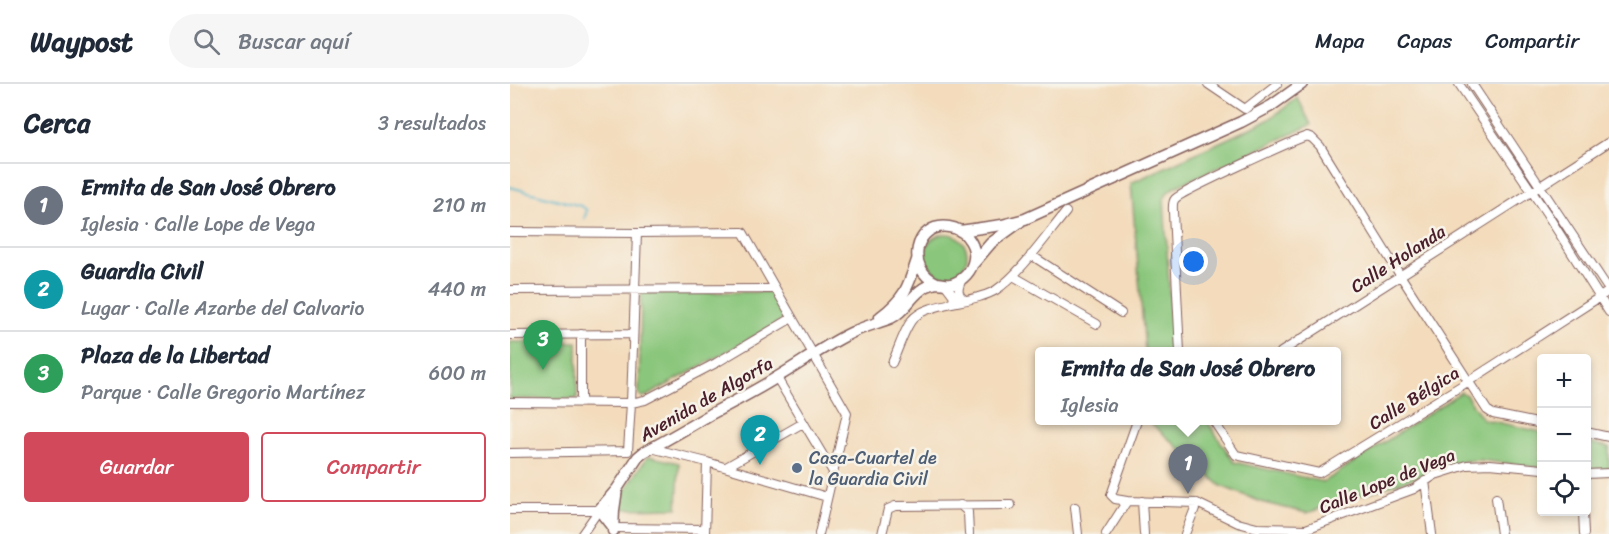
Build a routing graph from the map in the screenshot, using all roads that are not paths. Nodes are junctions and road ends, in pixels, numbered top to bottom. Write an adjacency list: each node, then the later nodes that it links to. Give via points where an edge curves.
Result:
1 (1208, 84): 2 (street, via 1245,109)
2 (1277, 84)
3 (1302, 84): 10 (main road, via 1241,122)
4 (1459, 84): 8 (street)
5 (1472, 84): 7 (street)
6 (1609, 142): 7 (street, Calle Holanda)
7 (1541, 186): 8 (street, Calle Holanda); 24 (street)
8 (1532, 191): 17 (street, Calle Holanda); 25 (street)
9 (1066, 212): 14 (street)
10 (1025, 219): 11 (main road); 16 (main road, via 991,243)
11 (960, 231): 15 (main road, via 949,227 930,231 919,244); 16 (main road, via 973,246)
12 (510, 232): 13 (street)
13 (637, 233): 21 (street); 22 (street, via 743,232)
14 (1031, 255): 18 (street); 29 (street)
15 (917, 260): 20 (main road, via 926,277); 31 (main road, Avenida de Algorfa, via 902,297)
16 (973, 265): 19 (main road)
17 (1401, 275): 36 (street, via 1320,146 1307,136 1176,197 1173,212); 37 (street, Calle Holanda); 41 (street)
18 (1013, 276): 26 (street, via 991,293); 32 (street)
19 (962, 279): 20 (main road); 26 (street, via 958,294)
20 (941, 284): 27 (street, via 954,296); 31 (main road, Avenida de Algorfa, via 920,291 896,315)
21 (635, 289): 22 (street); 23 (street); 34 (street)
22 (775, 289): 30 (street)
23 (510, 290)
24 (1609, 291): 25 (street, Calle Bélgica)
25 (1600, 297): 28 (street); 41 (street, Calle Bélgica)
26 (965, 300): 27 (street)
27 (952, 303): 39 (street, via 916,316)
28 (1609, 312)
29 (1121, 313)
30 (792, 318): 38 (street); 44 (street, via 716,363 645,400)
31 (873, 323): 38 (main road, Avenida de Algorfa)
32 (1097, 324)
33 (582, 334): 34 (street); 35 (street); 43 (street)
34 (633, 334): 44 (street)
35 (510, 335)
36 (1180, 347)
37 (1287, 347)
38 (813, 355): 40 (main road, Avenida de Algorfa); 58 (street, via 847,413)
39 (892, 363)
40 (777, 378): 46 (street); 51 (main road, Avenida de Algorfa)
41 (1469, 381): 45 (street, via 1493,414); 48 (street, Calle Bélgica, via 1319,473 1236,455)
42 (510, 402): 43 (street)
43 (582, 403): 44 (street)
44 (631, 403): 52 (street)
45 (1537, 422)
46 (803, 423): 56 (street); 58 (street)
47 (1135, 425): 65 (street, via 1111,495)
48 (1216, 425)
49 (1591, 433): 50 (street)
50 (1609, 437)
51 (651, 448): 54 (main road, Avenida de Algorfa); 55 (street)
52 (627, 450): 53 (street); 54 (street)
53 (510, 453)
54 (638, 457): 62 (main road, Avenida de Algorfa)
55 (707, 462): 56 (street); 76 (street)
56 (726, 468): 63 (street)
57 (1537, 469): 61 (street, Calle Lope de Vega, via 1467,465)
58 (833, 472): 63 (street)
59 (1609, 473): 60 (street)
60 (1591, 474)
61 (1425, 481): 77 (street, Calle Lope de Vega, via 1414,489 1306,529); 86 (street)
62 (617, 489): 72 (main road, Avenida de Algorfa); 73 (main road)
63 (827, 497): 79 (street)
64 (1496, 498): 87 (street)
65 (1127, 501): 66 (street, Calle Lope de Vega); 83 (street)
66 (1142, 501): 67 (street, Calle Lope de Vega); 84 (street)
67 (1197, 503): 77 (street, Calle Lope de Vega, via 1238,523); 85 (street)
68 (960, 505): 69 (street); 80 (street, via 896,506 888,509); 81 (street, via 968,512)
69 (1011, 505)
70 (1075, 507): 82 (street)
71 (510, 510): 72 (street)
72 (599, 510): 73 (street); 75 (main road); 78 (street, Avenida de Algorfa)
73 (614, 510): 75 (main road)
74 (1582, 516): 88 (street)
75 (613, 531): 76 (street)
76 (705, 531)
77 (1282, 532)
78 (582, 534)
79 (819, 534)
80 (882, 534)
81 (969, 534)
82 (1078, 534)
83 (1106, 534)
84 (1144, 534)
85 (1185, 534)
86 (1432, 534)
87 (1501, 534)
88 (1584, 534)

